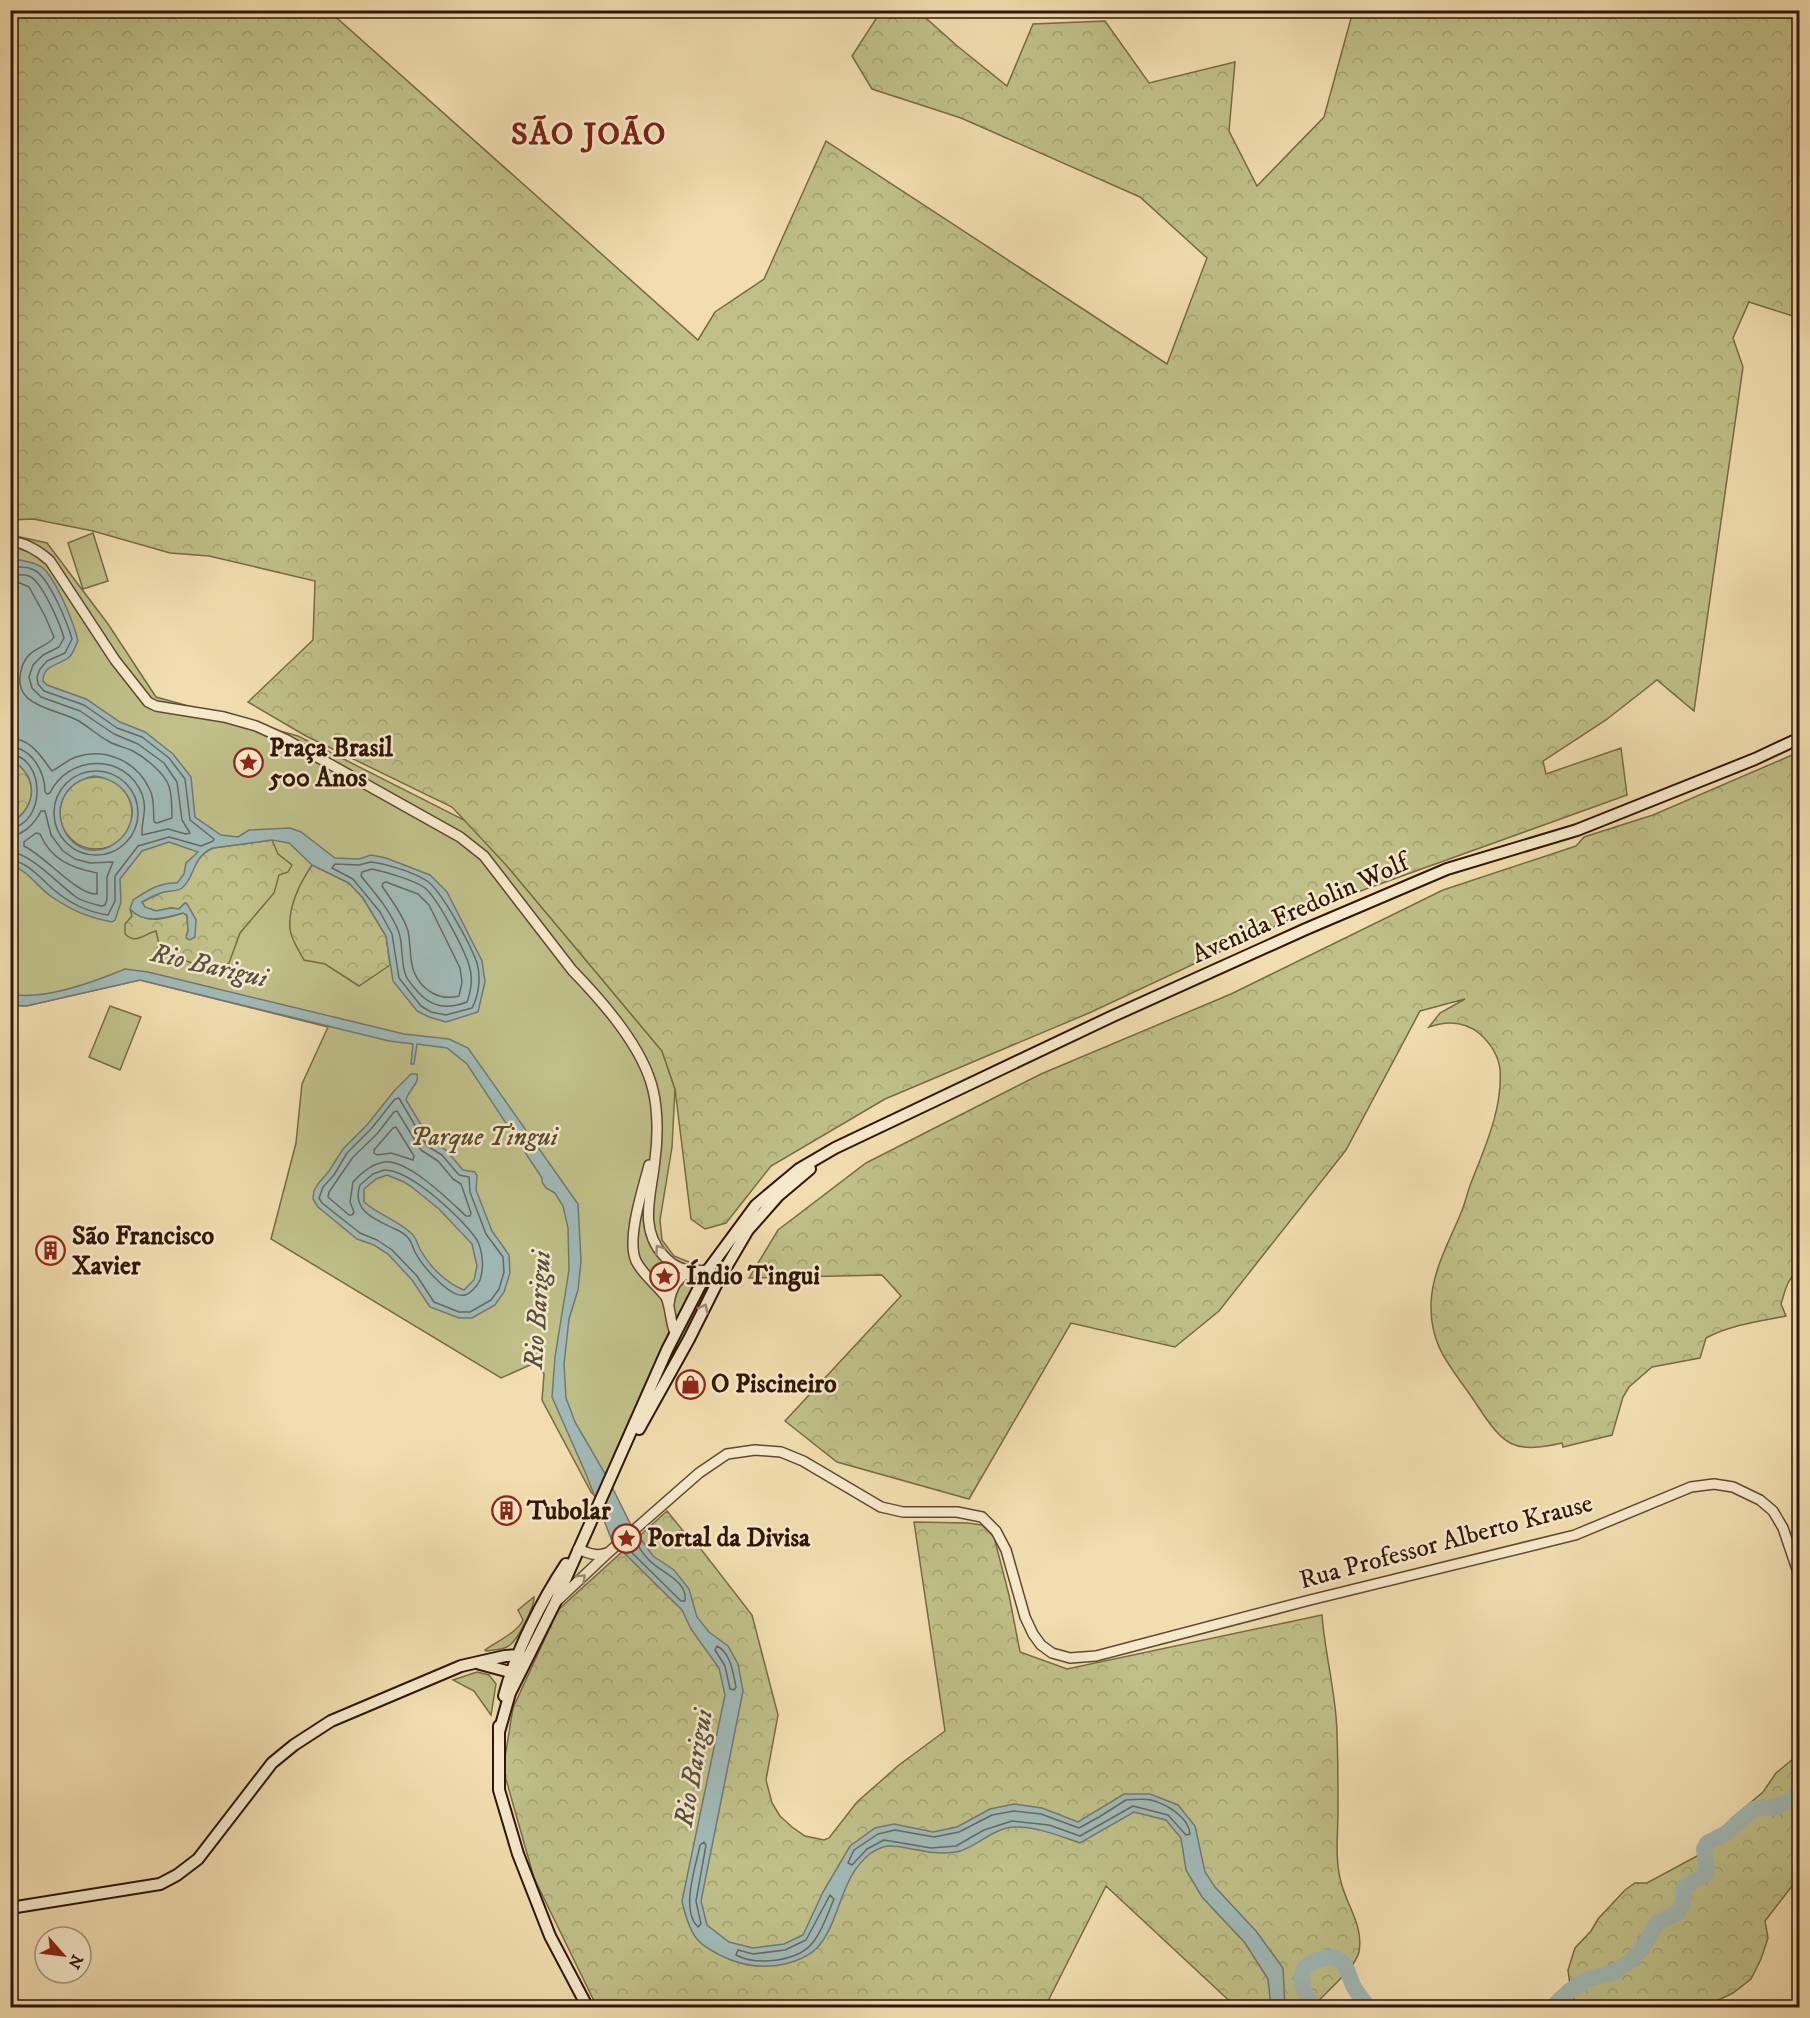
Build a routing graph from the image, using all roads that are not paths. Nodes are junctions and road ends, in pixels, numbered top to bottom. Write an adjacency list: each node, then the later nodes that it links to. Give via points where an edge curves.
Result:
1 (10, 542): 3 (street, via 27,545 50,561 115,660 148,702 240,721 273,734 443,827 484,856 629,1039 653,1090)
2 (1800, 738): 4 (main road, Avenida Fredolin Wolf, via 1577,830 1447,869 1113,1016 830,1151)
3 (656, 1136): 6 (street, one-way to 3, via 668,1261 655,1246 648,1227); 8 (street, via 632,1246 636,1261)
4 (745, 1226): 5 (main road, Avenida Fredolin Wolf); 7 (main road, Avenida Fredolin Wolf)
5 (708, 1270): 6 (street); 7 (main road, via 717,1274); 9 (main road, Avenida Fredolin Wolf)
6 (692, 1272): 8 (street, via 681,1276)
7 (718, 1281): 10 (main road, Avenida Fredolin Wolf, one-way to 7)
8 (669, 1304): 9 (street)
9 (675, 1333): 10 (main road); 11 (main road, Avenida Fredolin Wolf)
10 (689, 1339): 12 (main road, Avenida Fredolin Wolf)
11 (667, 1350): 12 (main road, via 668,1356); 13 (main road, Avenida Fredolin Wolf)
12 (676, 1361): 13 (main road, Avenida Fredolin Wolf)
13 (612, 1475): 14 (main road, Avenida Fredolin Wolf)
14 (578, 1549): 15 (street, via 601,1555); 17 (main road, Avenida Fredolin Wolf); 18 (main road, Avenida Fredolin Wolf, via 548,1595)
15 (610, 1551): 16 (street, Rua Professor Alberto Krause, via 699,1473 727,1454 755,1450 781,1452 803,1461 881,1507 982,1517 996,1531 1006,1550 1033,1634 1052,1653 1070,1658 1096,1656 1575,1535 1692,1487 1714,1484 1733,1487 1773,1511 1784,1528); 17 (street, one-way to 15)
16 (1800, 1578)
17 (555, 1603): 18 (main road, Avenida Fredolin Wolf)
18 (522, 1657): 19 (main road); 20 (main road, Avenida Fredolin Wolf); 21 (main road, Avenida Fredolin Wolf)
19 (477, 1663): 21 (main road); 23 (main road, via 332,1721 294,1745 272,1763 198,1859 160,1884)
20 (522, 1669): 21 (main road); 22 (main road, Avenida Fredolin Wolf)
21 (510, 1672): 22 (main road, Avenida Fredolin Wolf)
22 (499, 1732): 24 (main road, Avenida Fredolin Wolf, via 499,1790 518,1854 550,1936)
23 (10, 1908)
24 (588, 2007)

